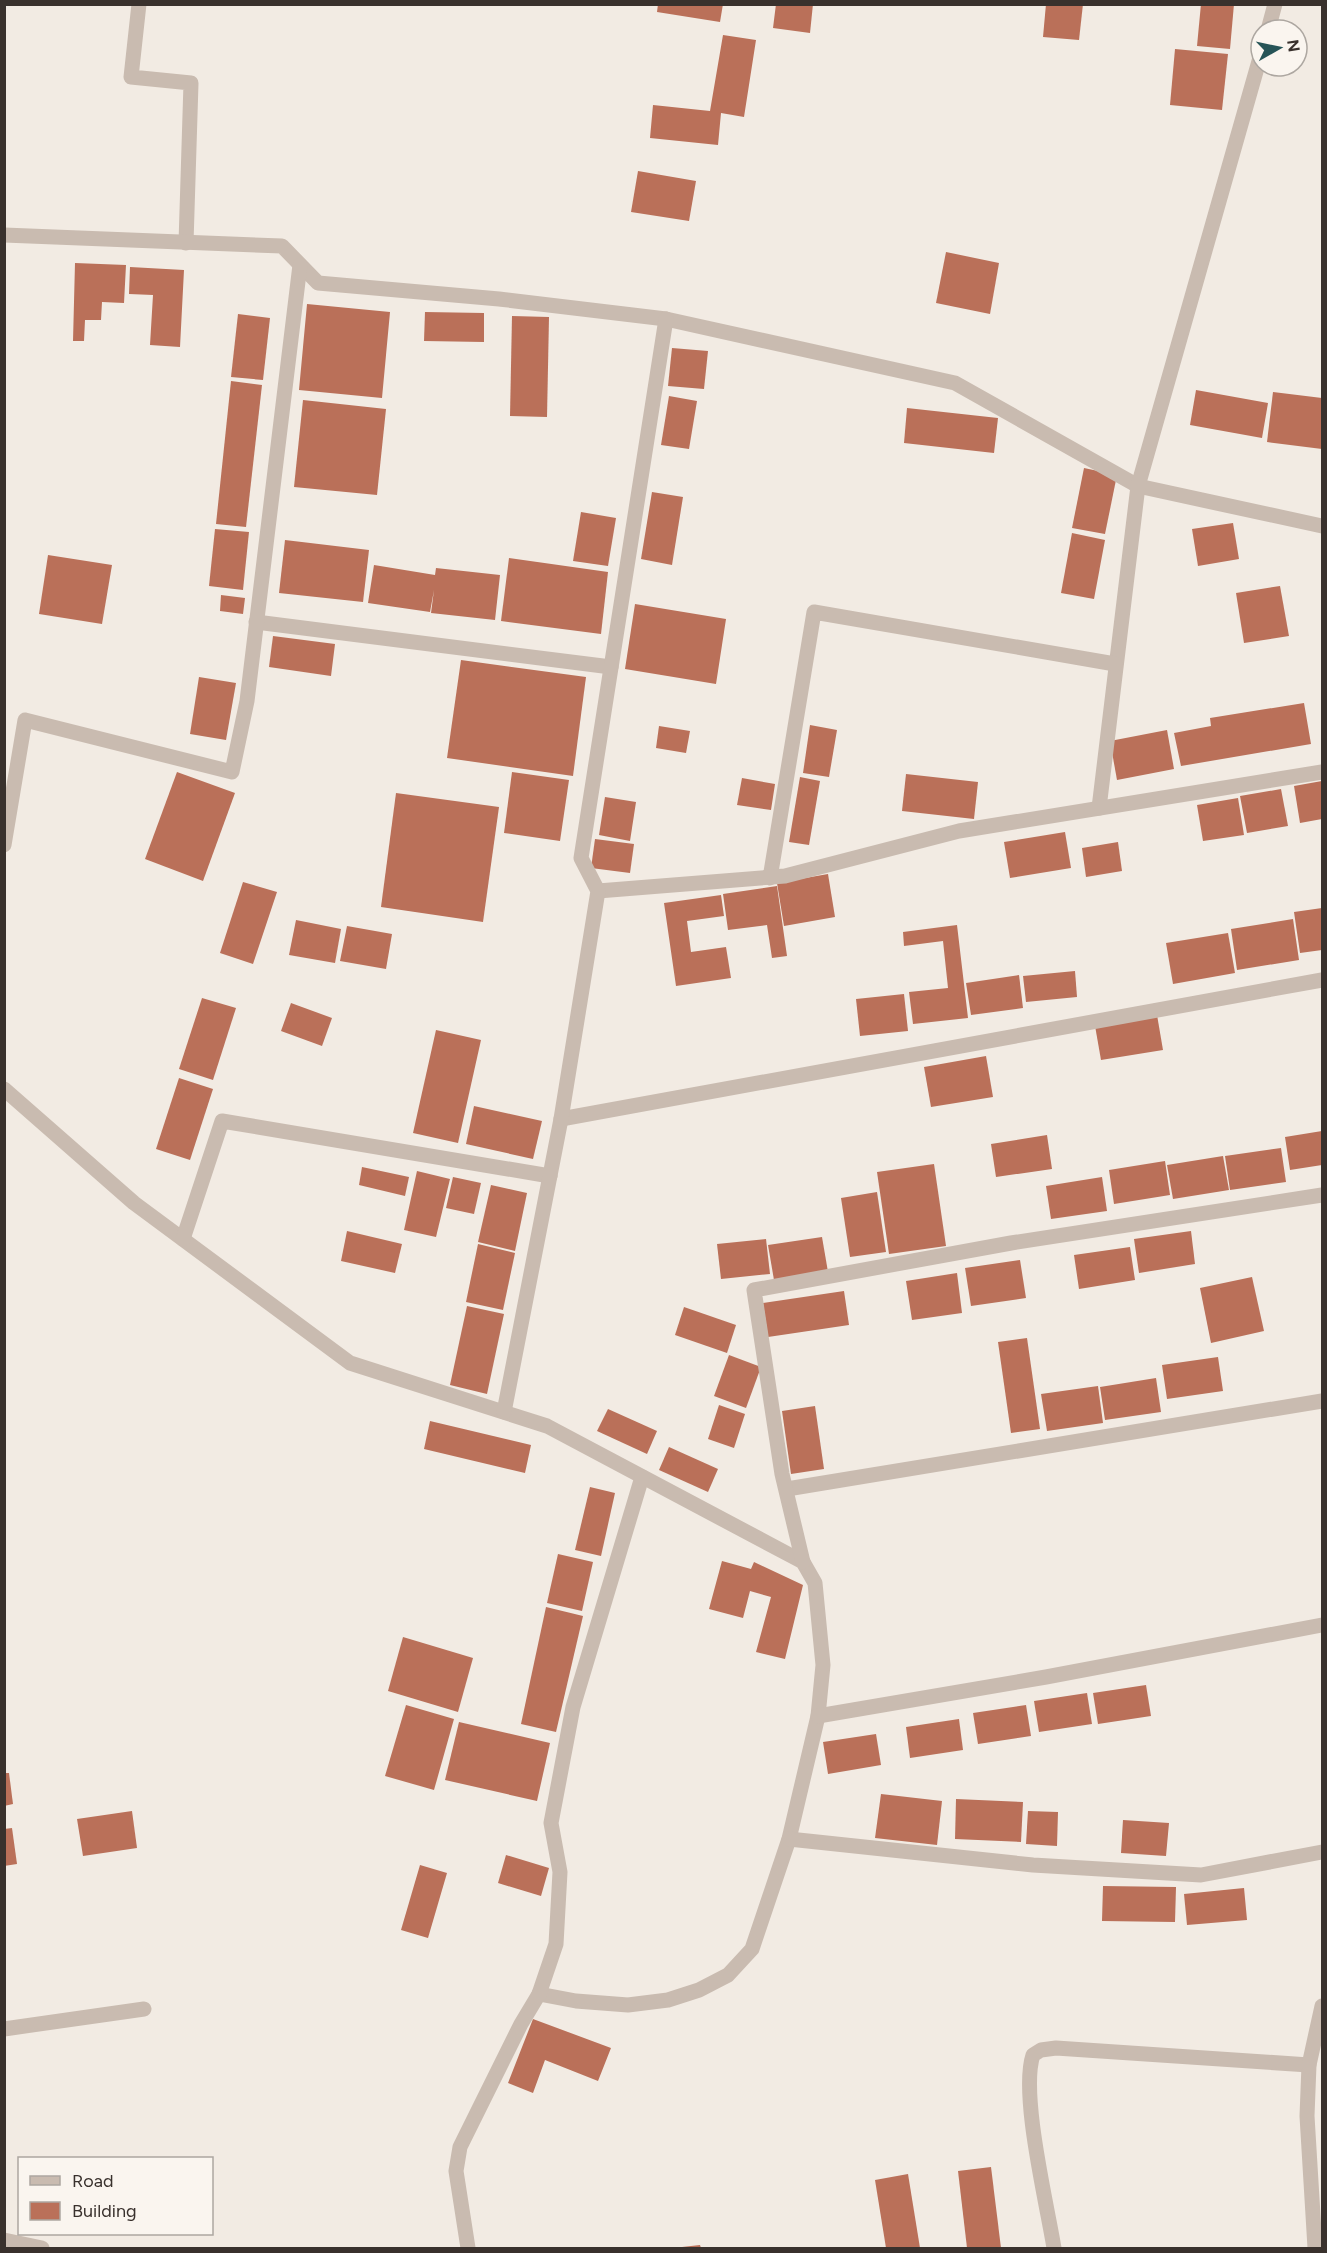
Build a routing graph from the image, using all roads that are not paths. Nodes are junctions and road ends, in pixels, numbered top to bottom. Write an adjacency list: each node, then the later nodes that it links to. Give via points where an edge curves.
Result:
1 (139, 4): 4 (street, via 131,77 191,82)
2 (1254, 78): 7 (street)
3 (4, 235): 4 (street)
4 (186, 243): 5 (street, via 282,246)
5 (300, 265): 6 (street, via 318,283); 9 (street)
6 (666, 319): 7 (street, via 955,382); 11 (street)
7 (1138, 486): 8 (street); 10 (street)
8 (1323, 526)
9 (256, 622): 11 (street); 14 (street, via 247,701 232,772 25,720)
10 (1114, 664): 13 (street); 15 (street, via 814,612)
11 (611, 667): 16 (street, via 580,858)
12 (1323, 772): 13 (street)
13 (1099, 808): 15 (street, via 959,831)
14 (4, 845)
15 (770, 878): 16 (street)
16 (598, 891): 19 (street)
17 (1323, 980): 19 (street)
18 (4, 1089): 22 (street, via 134,1203)
19 (561, 1119): 20 (street)
20 (550, 1176): 22 (street, via 222,1121); 24 (street)
21 (1323, 1195): 26 (street, via 1011,1243 754,1290)
22 (183, 1239): 24 (street, via 350,1363)
23 (1323, 1401): 26 (street)
24 (504, 1412): 25 (street, via 547,1426)
25 (642, 1477): 27 (street); 32 (street, via 573,1707 551,1823 560,1872 556,1944)
26 (787, 1489): 27 (street)
27 (803, 1562): 29 (street, via 815,1583 823,1665)
28 (1323, 1625): 29 (street)
29 (818, 1716): 30 (street)
30 (789, 1839): 31 (street, via 1033,1865 1201,1875); 32 (street, via 752,1949 728,1975 668,2000 628,2005)
31 (1323, 1852)
32 (539, 1994): 39 (street, via 460,2146 456,2171)
33 (1323, 2006): 36 (street)
34 (144, 2009): 35 (street)
35 (4, 2029)
36 (1310, 2065): 40 (street, via 1056,2048 1034,2055 1032,2119); 41 (street, via 1307,2116)
37 (4, 2240): 38 (street)
38 (42, 2248)
39 (468, 2248)
40 (1054, 2248)
41 (1315, 2248)

